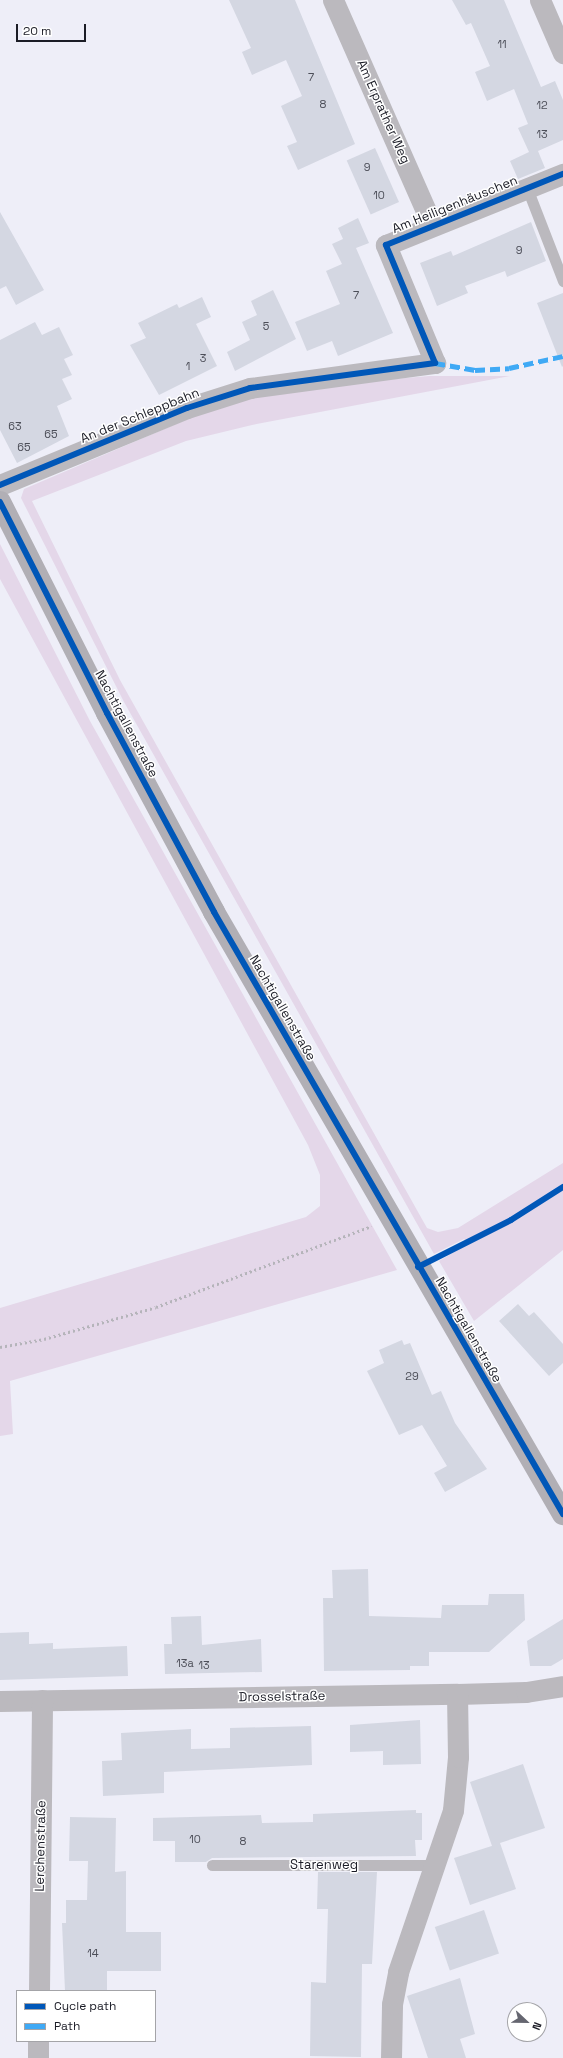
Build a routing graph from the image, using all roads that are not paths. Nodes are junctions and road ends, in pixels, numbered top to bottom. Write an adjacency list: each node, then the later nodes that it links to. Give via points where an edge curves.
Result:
1 (333, 0): 6 (street, Am Erprather Weg)
2 (540, 0): 3 (street)
3 (563, 54)
4 (563, 174): 5 (street, Am Heiligenhäuschen)
5 (527, 188): 6 (street, Am Heiligenhäuschen); 7 (lane)
6 (432, 224): 8 (street, Am Heiligenhäuschen, via 386,245)
7 (563, 281)
8 (435, 363): 9 (street, An der Schleppbahn, via 250,388 187,408)
9 (0, 499): 10 (main road, Nachtigallenstraße, via 107,713 214,912)
10 (563, 1514)
11 (563, 1686): 12 (street, Drosselstraße, via 526,1692)
12 (457, 1694): 13 (street, Drosselstraße); 15 (street, via 456,1797)
13 (42, 1700): 14 (street, Drosselstraße); 17 (street, Lerchenstraße)
14 (0, 1701)
15 (436, 1865): 16 (lane, Starenweg); 20 (street, via 398,1972 392,2004)
16 (212, 1866)
17 (39, 1990)
18 (38, 2042): 19 (street)
19 (38, 2058)
20 (392, 2058)

